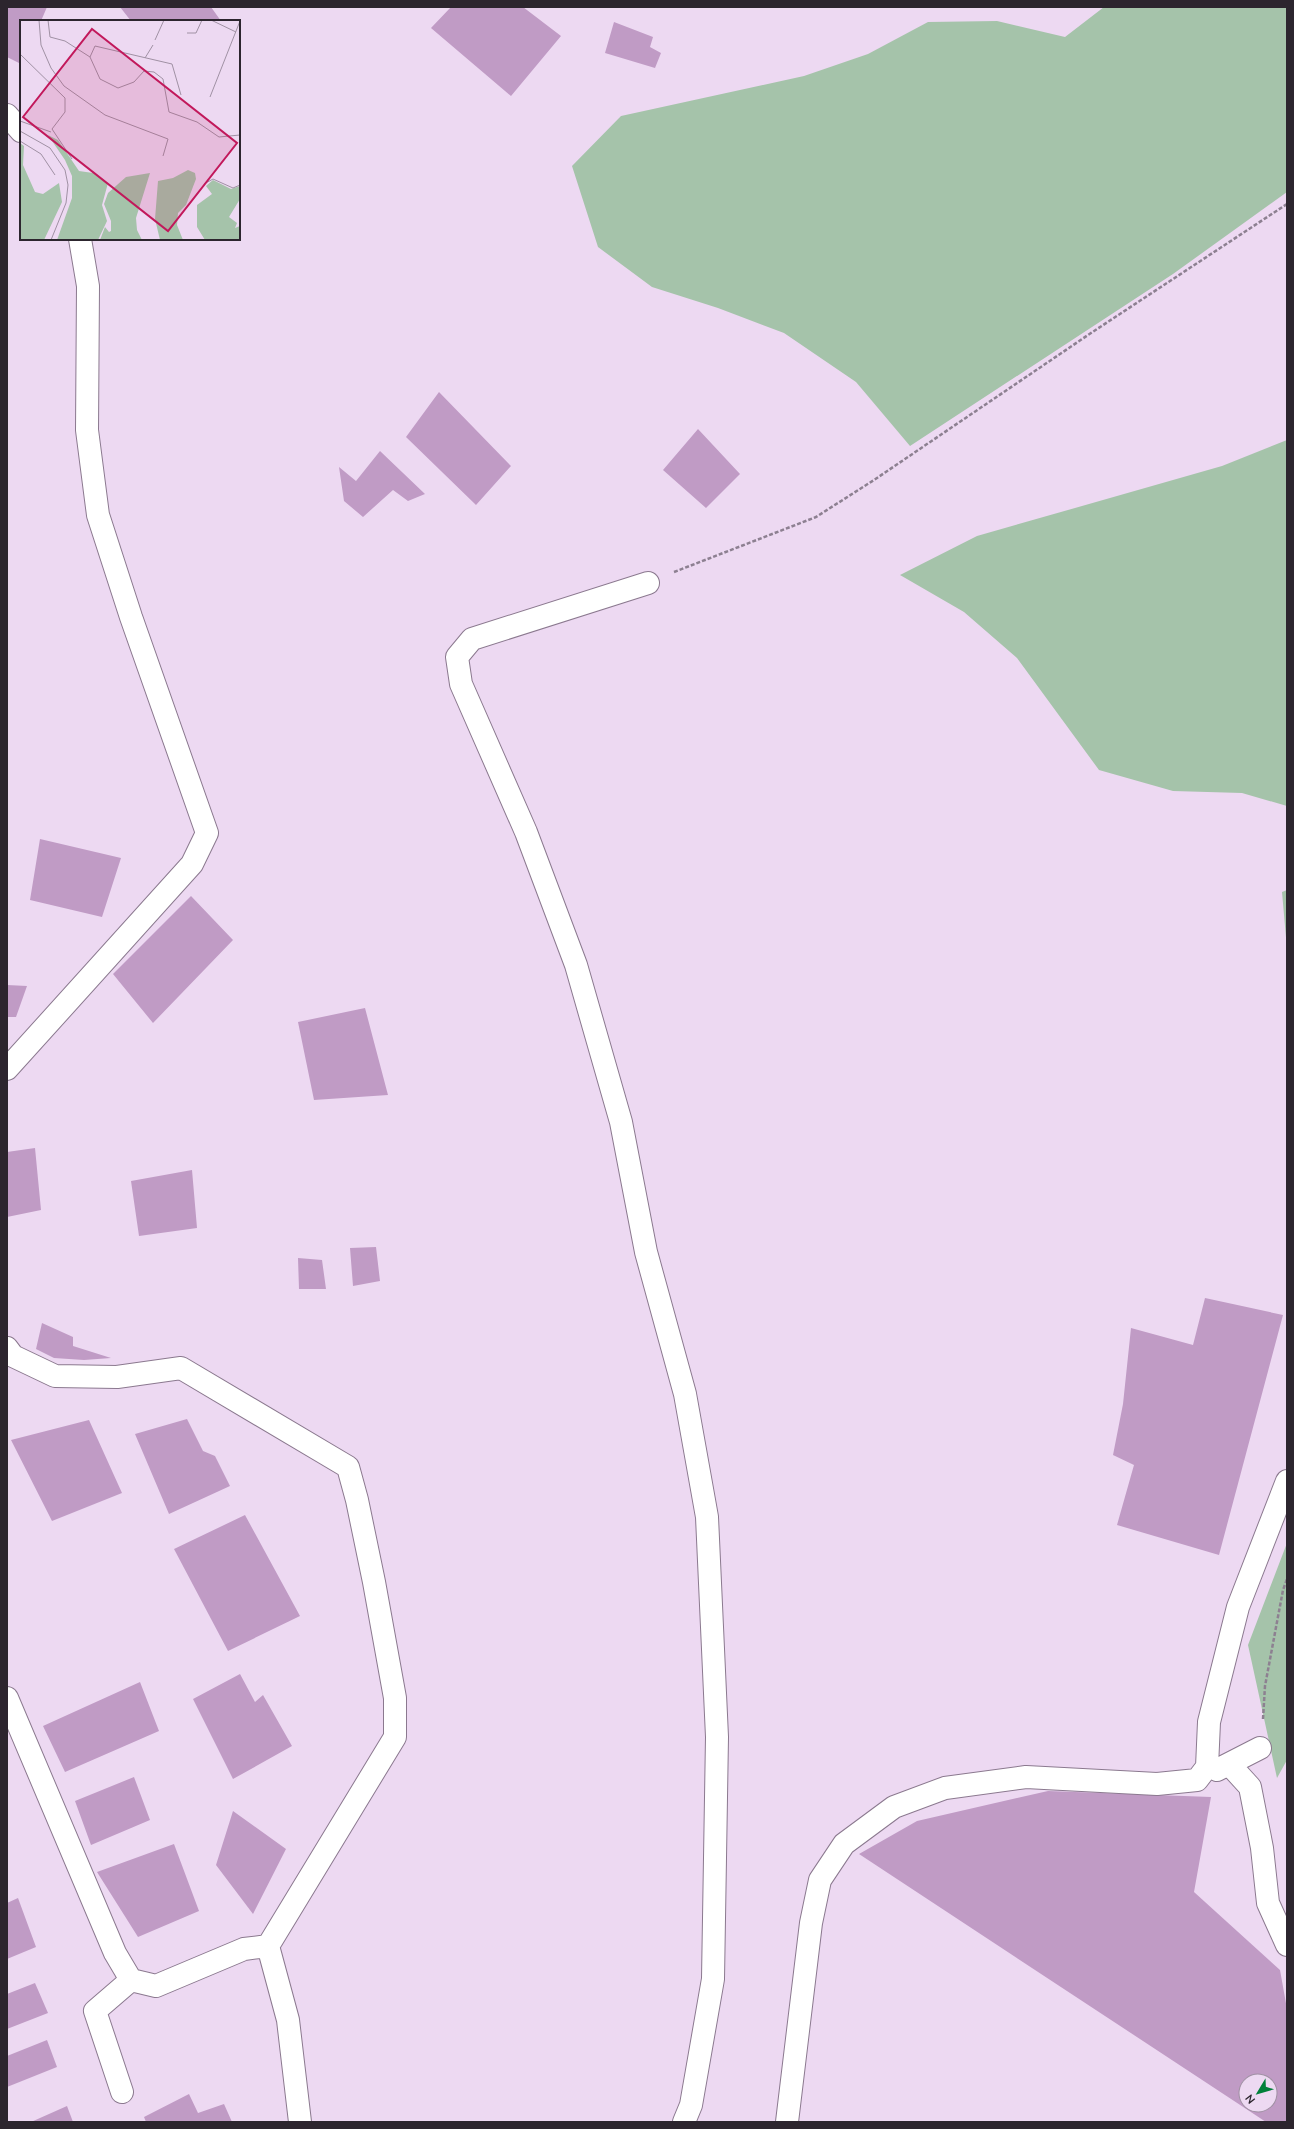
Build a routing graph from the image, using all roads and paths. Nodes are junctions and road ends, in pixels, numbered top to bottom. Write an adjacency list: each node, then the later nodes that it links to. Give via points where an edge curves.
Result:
1 (7, 115): 2 (street)
2 (20, 129)
3 (1287, 204): 5 (path, via 816,517)
4 (80, 240): 6 (street, via 88,286 87,430 98,515 164,715 207,833 192,864)
5 (648, 583): 19 (street, via 472,639 457,657 461,684 526,832 576,965 621,1122 646,1252 685,1394 707,1517 716,1737 712,1979 691,2105)
6 (7, 1069)
7 (7, 1348): 15 (street, via 13,1356 55,1376 117,1377 181,1368 348,1467 374,1582 395,1698 395,1737)
8 (1287, 1481): 13 (street, via 1238,1607 1209,1722 1207,1767)
9 (1287, 1579): 11 (path, via 1265,1686)
10 (7, 1698): 16 (street, via 115,1953)
11 (1260, 1748): 12 (street)
12 (1229, 1764): 13 (street); 14 (street, via 1250,1787 1262,1848 1268,1903)
13 (1197, 1780): 20 (street, via 1156,1784 1026,1777 945,1788 894,1807 844,1844 820,1880 811,1923)
14 (1287, 1945)
15 (268, 1946): 16 (street, via 244,1949 156,1986); 18 (street, via 288,2020)
16 (131, 1980): 17 (street, via 95,2011)
17 (122, 2092)
18 (300, 2122)
19 (684, 2122)
20 (787, 2122)

